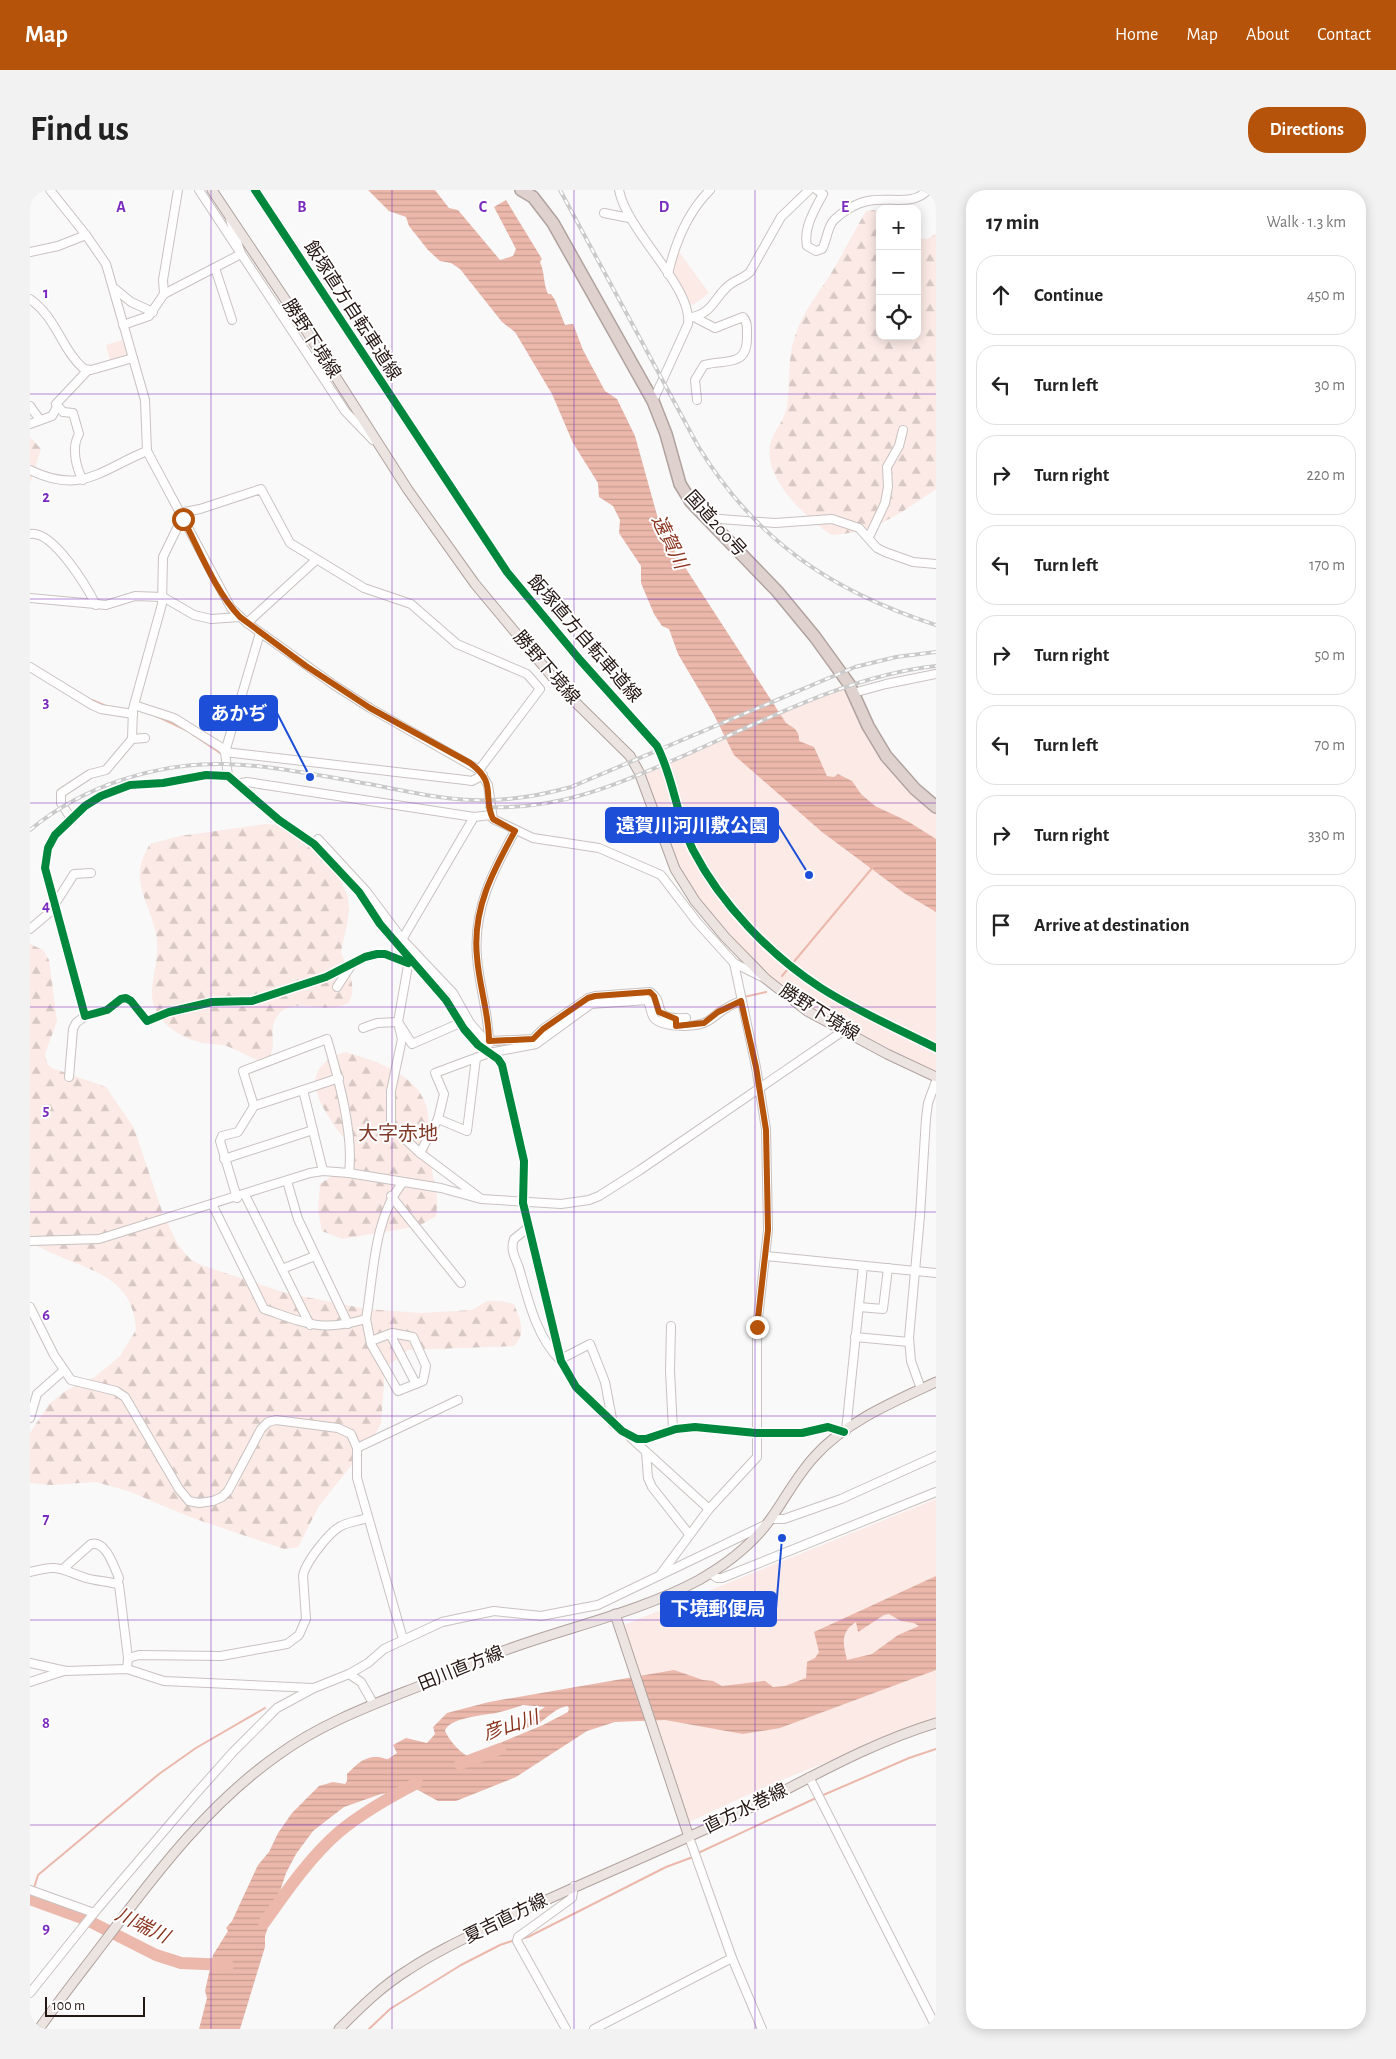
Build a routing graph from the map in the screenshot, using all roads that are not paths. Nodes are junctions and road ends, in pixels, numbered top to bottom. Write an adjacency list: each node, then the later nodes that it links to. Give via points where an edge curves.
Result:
1 (50, 190): 14 (street)
2 (178, 190): 21 (street, via 163,280)
3 (199, 190): 16 (street)
4 (212, 190): 12 (main road, 勝野下境線)
5 (520, 190): 30 (highway, 国道200号, via 533,197 553,223)
6 (619, 190): 13 (street)
7 (710, 190): 18 (street, via 690,215 674,247)
8 (810, 190): 24 (street, via 781,217 750,272 727,287 708,311)
9 (817, 190): 10 (street, via 823,194 812,213 806,240 807,246 816,251 822,249 832,222 858,204 869,200 912,199)
10 (928, 190)
11 (604, 213): 13 (street)
12 (229, 214): 16 (street); 20 (main road, 勝野下境線)
13 (629, 218): 18 (street)
14 (86, 235): 15 (street); 19 (street, via 106,264)
15 (30, 252)
16 (243, 256): 17 (street); 20 (street); 36 (street, via 345,411)
17 (215, 268): 21 (street); 25 (street)
18 (668, 274): 24 (street)
19 (113, 288): 23 (street, via 131,302); 26 (street)
20 (278, 289): 36 (main road, 勝野下境線)
21 (164, 294): 23 (street)
22 (30, 299): 28 (street, via 48,313 79,364)
23 (153, 312): 26 (street, via 144,320)
24 (692, 318): 29 (street, via 715,328 743,317 746,322 745,353 734,360 704,365 695,380); 30 (street)
25 (232, 320)
26 (123, 325): 27 (street)
27 (133, 358): 28 (street); 37 (street, via 144,400)
28 (88, 370): 32 (street, via 57,402)
29 (697, 400)
30 (653, 401): 41 (highway, 国道200号, via 680,484)
31 (30, 406): 33 (street)
32 (57, 407): 33 (street, via 52,416); 39 (street, via 62,412 73,413 79,434 75,440 76,462)
33 (40, 420): 34 (street)
34 (30, 424)
35 (903, 430): 43 (street, via 899,446 887,467 885,503)
36 (378, 444): 73 (main road, 勝野下境線, via 481,591 565,692 630,756 675,869 686,888 725,937)
37 (147, 451): 39 (street); 40 (street)
38 (30, 470): 39 (street, via 48,478)
39 (83, 480)
40 (181, 515): 44 (street, via 261,489 290,543); 46 (street, via 163,557); 49 (street, via 226,600)
41 (706, 518): 43 (street, via 775,523 832,519 859,528); 53 (highway, 国道200号, via 777,590 815,636)
42 (30, 534): 48 (street, via 35,533 57,548)
43 (869, 537): 45 (street, via 877,548 885,552 906,560)
44 (316, 560): 49 (street); 58 (street, via 364,588 411,604 457,644 527,674 540,689)
45 (936, 564)
46 (163, 596): 48 (street, via 135,596 106,606); 49 (street, via 194,615); 54 (street)
47 (30, 598): 48 (street)
48 (96, 605)
49 (243, 620): 50 (street)
50 (260, 633): 57 (street); 58 (street, via 370,708)
51 (30, 667): 54 (street, via 101,709)
52 (936, 674): 53 (street)
53 (853, 693): 61 (highway, 国道200号, via 886,756 915,790)
54 (133, 710): 56 (street); 57 (street, via 174,718)
55 (146, 738): 56 (street)
56 (132, 739): 64 (street, via 106,770 90,774 61,793 61,803)
57 (225, 752): 58 (street, via 472,781); 59 (street)
58 (481, 772): 62 (street, via 490,794)
59 (228, 776): 60 (street); 64 (street, via 206,775 130,785 101,796)
60 (237, 784): 63 (street, via 247,782); 69 (street, via 280,820 316,842 359,892 380,924)
61 (936, 807)
62 (491, 815): 63 (street); 65 (street)
63 (474, 817): 69 (street)
64 (72, 820): 67 (street, via 54,835 45,859)
65 (515, 831): 72 (street, via 547,841 599,848 661,875 701,928); 83 (street, via 491,874 480,903 476,934)
66 (90, 873): 67 (street, via 74,874)
67 (55, 906): 68 (street); 76 (street)
68 (30, 929)
69 (400, 942): 70 (street); 83 (street, via 453,993 470,1024)
70 (409, 961): 71 (street, via 377,954); 78 (street); 79 (street, via 446,1000)
71 (353, 963): 74 (street); 76 (street, via 326,977 252,1001 212,1002 147,1021 126,998 107,1010)
72 (734, 964): 73 (street); 75 (street)
73 (766, 979): 82 (main road, 勝野下境線, via 807,1011)
74 (337, 988)
75 (741, 998): 80 (street, via 704,1023); 91 (street)
76 (85, 1016): 86 (street, via 73,1029)
77 (686, 1018): 80 (street)
78 (398, 1022): 79 (street, via 412,1044); 81 (street, via 377,1023); 95 (street, via 402,1039 391,1091 391,1126)
79 (460, 1022): 84 (street, via 478,1045)
80 (676, 1022): 83 (street, via 659,1012 650,992 595,996 580,1003 533,1039); 84 (street, via 666,1025 655,1018 647,1000 595,1003 536,1044)
81 (363, 1028)
82 (843, 1031): 87 (main road, 勝野下境線); 91 (street)
83 (489, 1041): 84 (street)
84 (489, 1053): 85 (street); 105 (street, via 502,1066 524,1161)
85 (476, 1058): 93 (street, via 435,1073 444,1094); 93 (street, via 467,1131)
86 (69, 1077)
87 (936, 1077)
88 (339, 1078): 90 (street); 92 (street, via 327,1039 243,1071); 98 (street, via 351,1158)
89 (936, 1081): 114 (street, via 926,1118)
90 (303, 1090): 92 (street); 94 (street)
91 (759, 1090): 105 (street, via 600,1196 577,1203); 110 (street, via 767,1138)
92 (254, 1106): 96 (street, via 238,1132 222,1136)
93 (438, 1119): 95 (street)
94 (313, 1130): 96 (street); 97 (street)
95 (420, 1153): 104 (street)
96 (224, 1159): 103 (street)
97 (323, 1171): 98 (street); 99 (street)
98 (349, 1173): 100 (street)
99 (287, 1181): 101 (street); 109 (street, via 298,1219)
100 (403, 1182): 102 (street); 104 (street, via 441,1188)
101 (245, 1195): 103 (street); 113 (street)
102 (391, 1196): 116 (street); 119 (street, via 383,1216)
103 (237, 1198): 106 (street)
104 (481, 1200): 105 (street)
105 (523, 1203): 107 (street)
106 (212, 1204): 108 (street, via 99,1239); 121 (street, via 264,1309)
107 (528, 1227): 127 (street); 127 (street, via 514,1239 513,1253 538,1325 552,1352)
108 (30, 1241)
109 (315, 1256): 113 (street); 120 (street)
110 (766, 1256): 111 (street); 139 (street, via 757,1327)
111 (863, 1266): 112 (street); 118 (street)
112 (888, 1268): 114 (street); 118 (street, via 883,1309)
113 (282, 1269): 121 (street)
114 (916, 1271): 115 (street); 126 (street)
115 (936, 1273)
116 (461, 1283)
117 (30, 1308): 128 (street)
118 (859, 1308): 124 (street)
119 (366, 1319): 120 (street); 125 (street)
120 (348, 1324): 121 (street, via 336,1327)
121 (310, 1325)
122 (671, 1326): 137 (street)
123 (390, 1334): 125 (street); 130 (street); 130 (street, via 413,1337 426,1366 423,1381)
124 (856, 1337): 126 (street); 138 (street)
125 (371, 1341): 130 (street, via 398,1391)
126 (909, 1342): 132 (street, via 911,1361)
127 (561, 1360): 136 (street, via 576,1387); 136 (street, via 590,1344 607,1390)
128 (63, 1371): 133 (street); 141 (street, via 77,1383 116,1391 125,1397 189,1501 213,1501 228,1492 261,1429 268,1422 276,1420 338,1428 352,1434)
129 (936, 1382): 132 (main road, 田川直方線)
130 (416, 1384)
131 (30, 1388): 133 (street)
132 (921, 1389): 138 (main road, 田川直方線)
133 (37, 1394): 135 (street)
134 (458, 1400): 141 (street)
135 (30, 1418)
136 (613, 1424): 140 (street)
137 (673, 1430): 139 (street, via 710,1427); 140 (street, via 646,1439)
138 (845, 1431): 139 (street, via 828,1426 802,1433); 147 (main road, 田川直方線, via 813,1458)
139 (756, 1433): 145 (street, via 757,1457)
140 (631, 1438): 142 (street)
141 (357, 1448): 146 (street, via 357,1478)
142 (646, 1452): 145 (street); 148 (street, via 652,1487)
143 (936, 1456): 147 (street, via 840,1499)
144 (936, 1492): 151 (street, via 722,1578)
145 (709, 1509): 148 (street)
146 (367, 1518): 155 (street); 156 (street, via 341,1526 307,1564 303,1576 306,1619 299,1634 287,1644 221,1656 139,1655)
147 (769, 1521): 151 (main road, 田川直方線, via 748,1545); 152 (street)
148 (689, 1534): 152 (street)
149 (64, 1568): 150 (street); 153 (street, via 85,1577); 153 (street, via 91,1544 99,1544 113,1565)
150 (30, 1572)
151 (710, 1573): 154 (main road, 田川直方線)
152 (658, 1577): 155 (street, via 619,1597 577,1611 541,1616 503,1610 477,1614 442,1622)
153 (117, 1584): 156 (street)
154 (616, 1616): 163 (main road, 田川直方線, via 495,1654); 166 (main road, 直方水巻線)
155 (403, 1639): 160 (street)
156 (128, 1658): 158 (street)
157 (30, 1663): 159 (street)
158 (127, 1669): 159 (street); 162 (street, via 164,1681)
159 (66, 1671): 161 (street)
160 (349, 1674): 162 (street); 163 (street, via 361,1682)
161 (30, 1682)
162 (314, 1688): 169 (street, via 277,1708 233,1752)
163 (373, 1703): 173 (main road, 田川直方線, via 313,1733 241,1782 151,1880)
164 (936, 1723): 165 (main road, 直方水巻線, via 867,1748)
165 (809, 1777): 166 (main road, 直方水巻線, via 765,1802); 172 (street)
166 (689, 1837): 167 (main road, 夏吉直方線); 170 (street)
167 (574, 1886): 174 (main road, 夏吉直方線, via 445,1948 407,1970 370,1998); 175 (street, via 572,1898 518,1937 517,1941)
168 (30, 1891): 169 (street)
169 (94, 1913): 171 (street)
170 (732, 1958): 176 (street); 177 (street)
171 (30, 1993)
172 (936, 2027)
173 (39, 2029)
174 (339, 2029)
175 (566, 2029)
176 (594, 2029)
177 (762, 2029)

